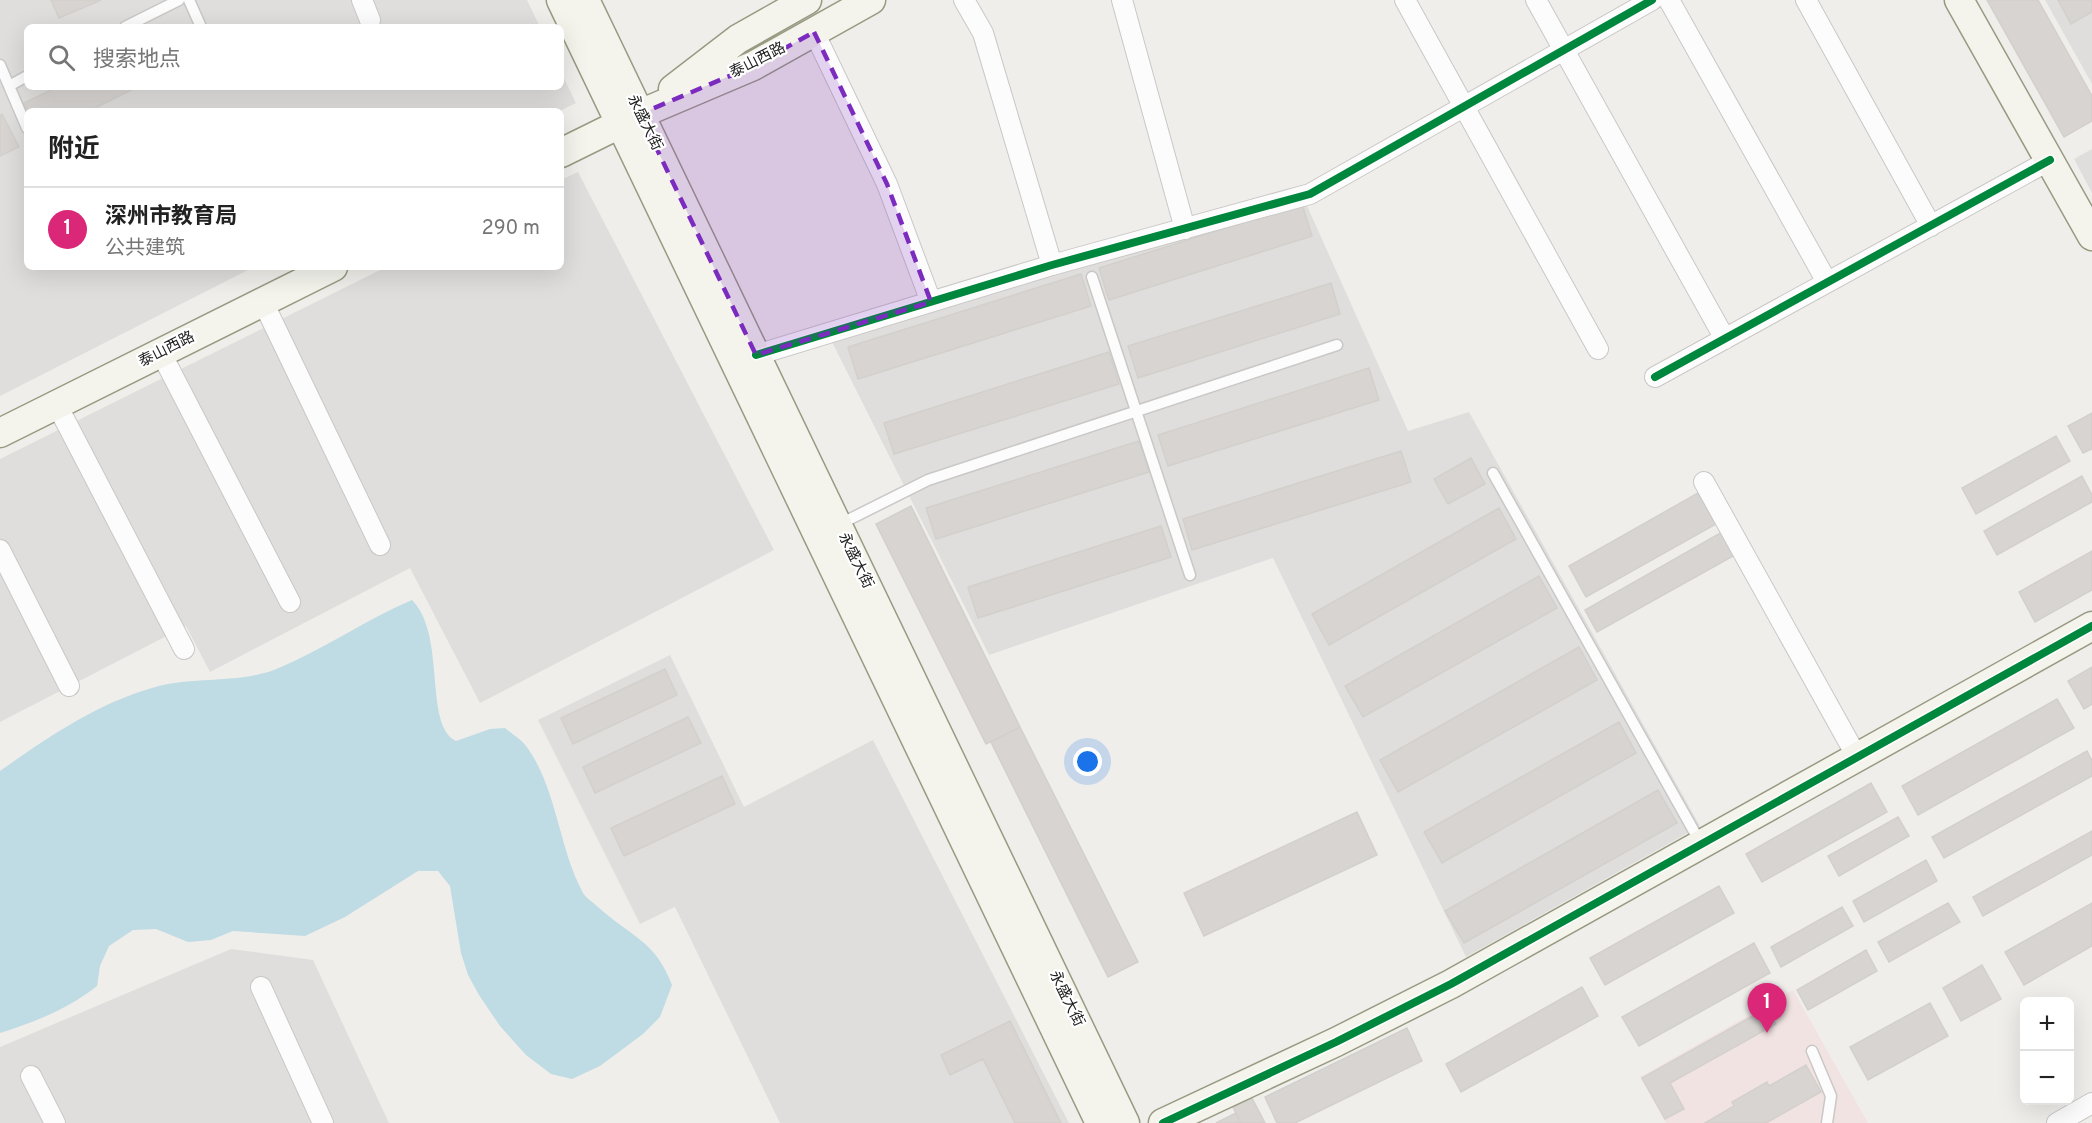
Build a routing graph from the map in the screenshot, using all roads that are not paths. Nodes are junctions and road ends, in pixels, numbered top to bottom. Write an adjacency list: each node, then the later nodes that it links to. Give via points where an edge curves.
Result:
1 (179, 0): 17 (lane)
2 (189, 0): 18 (lane)
3 (362, 0): 16 (street)
4 (561, 0): 25 (main road, 永盛大街)
5 (585, 0): 25 (main road, 永盛大街)
6 (807, 0): 25 (main road, 泰山西路, via 738,39)
7 (871, 0): 19 (main road, 泰山西路)
8 (964, 0): 32 (street, via 982,33)
9 (1122, 0): 30 (street)
10 (1405, 0): 24 (street)
11 (1536, 0): 20 (street)
12 (1652, 0): 20 (street)
13 (1669, 0): 35 (street)
14 (1806, 0): 29 (street)
15 (1959, 0): 28 (main road)
16 (370, 20)
17 (131, 24)
18 (200, 24)
19 (814, 32): 25 (main road, 泰山西路, via 753,66); 37 (street, via 887,184)
20 (1564, 50): 24 (street); 38 (street)
21 (0, 65): 23 (lane)
22 (24, 78): 23 (lane)
23 (9, 86): 26 (lane)
24 (1464, 107): 30 (street, via 1310,194); 40 (street)
25 (630, 119): 27 (main road, 泰山西路); 42 (main road, 永盛大街); 65 (main road, 永盛大街)
26 (24, 121)
27 (564, 152)
28 (2050, 160): 29 (street); 31 (main road)
29 (1931, 225): 35 (street)
30 (1185, 229): 32 (street)
31 (2092, 236)
32 (1052, 266): 37 (street)
33 (327, 270): 36 (main road, 泰山西路)
34 (1092, 278): 45 (lane)
35 (1827, 282): 38 (street)
36 (263, 302): 41 (main road, 泰山西路); 50 (street)
37 (931, 302): 42 (street)
38 (1725, 339): 43 (street)
39 (1337, 345): 45 (lane)
40 (1598, 349)
41 (161, 353): 44 (main road, 泰山西路); 53 (street)
42 (756, 355): 49 (main road, 永盛大街)
43 (1655, 377)
44 (57, 405): 46 (main road, 泰山西路); 55 (street)
45 (1136, 411): 49 (lane, via 928,480); 52 (lane)
46 (0, 433)
47 (1493, 474): 58 (lane)
48 (1704, 482): 57 (street)
49 (838, 525): 66 (main road, 永盛大街)
50 (380, 545)
51 (0, 550): 56 (street)
52 (1190, 575)
53 (290, 602)
54 (2092, 626): 57 (main road)
55 (184, 649)
56 (69, 687)
57 (1857, 757): 58 (main road)
58 (1701, 844): 67 (main road, via 1451,984)
59 (261, 987): 64 (street)
60 (1812, 1051): 68 (lane, via 1829,1086)
61 (31, 1076): 63 (street)
62 (2092, 1103): 69 (street)
63 (55, 1123)
64 (323, 1123)
65 (1100, 1123)
66 (1125, 1123)
67 (1163, 1123)
68 (1827, 1123)
69 (2057, 1123)

